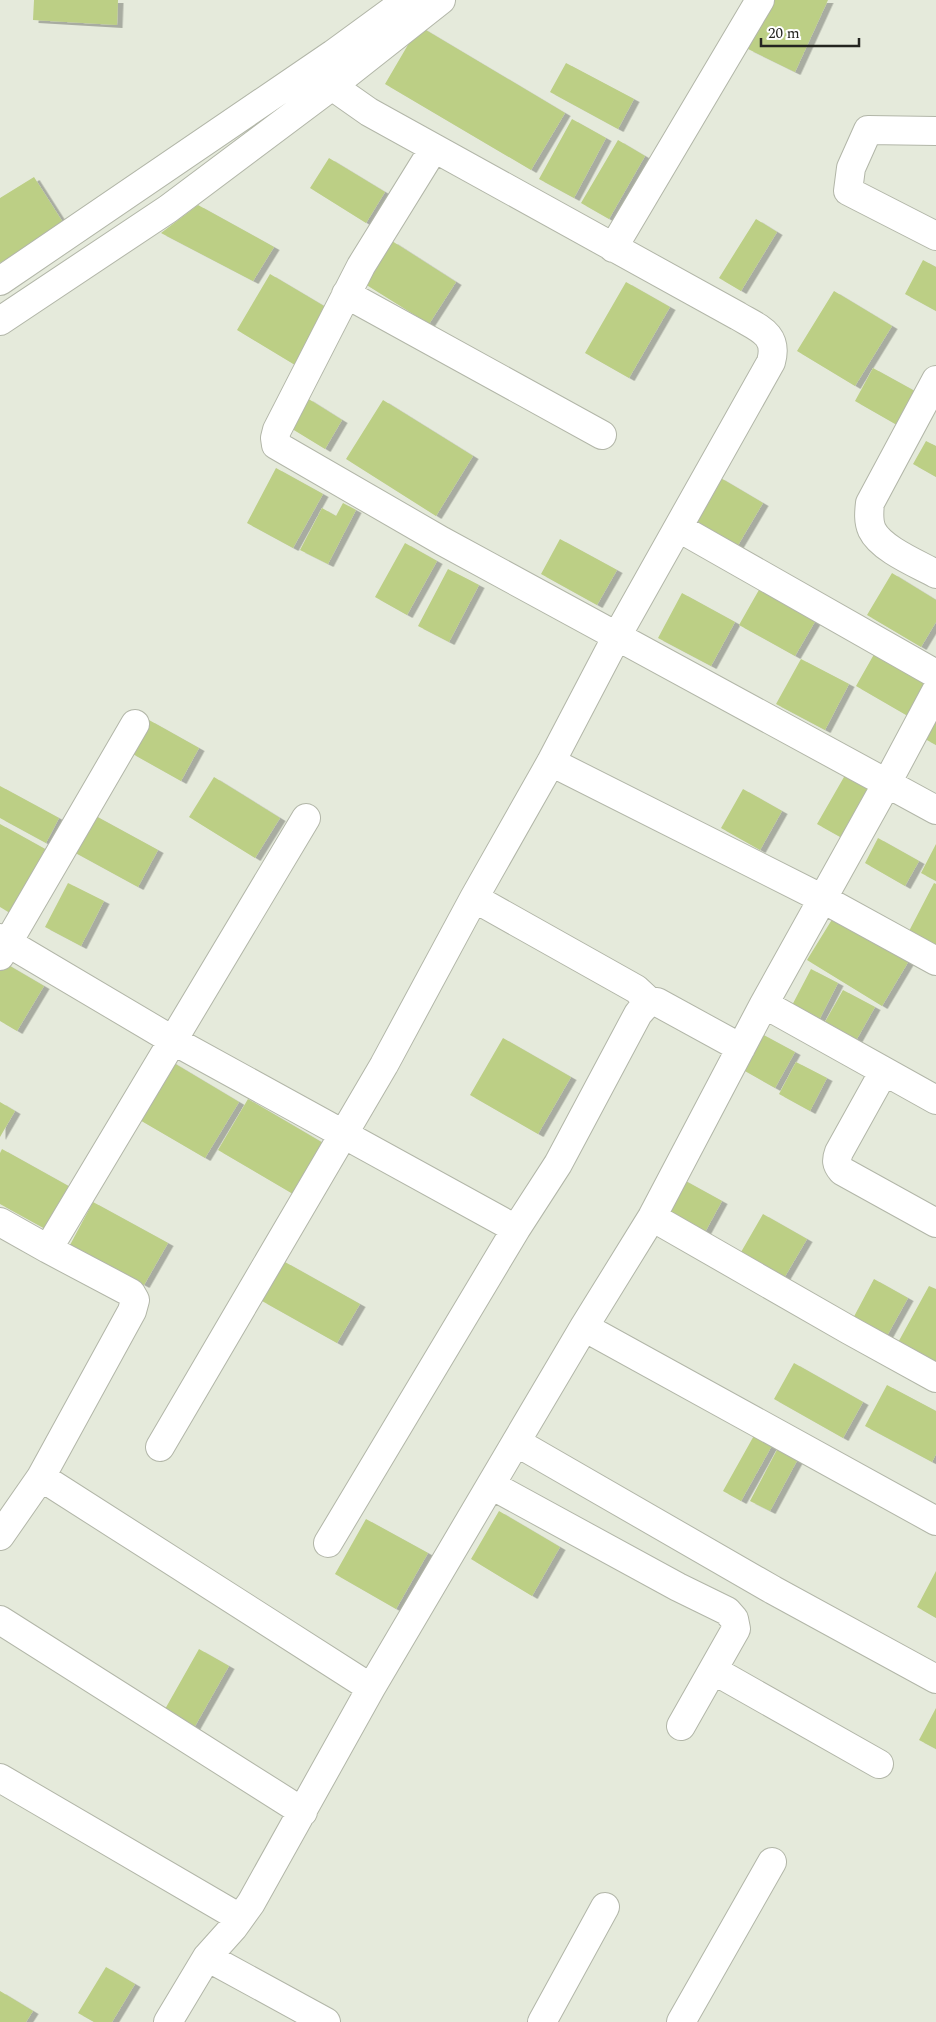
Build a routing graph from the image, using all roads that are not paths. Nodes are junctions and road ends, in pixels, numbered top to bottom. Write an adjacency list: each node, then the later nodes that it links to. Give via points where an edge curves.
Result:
1 (407, 0): 9 (street)
2 (441, 0): 4 (street)
3 (760, 0): 8 (street)
4 (332, 86): 6 (street, via 369,112); 11 (street, via 168,208)
5 (936, 131): 7 (street, via 868,130 851,168 848,191)
6 (434, 148): 8 (street); 10 (street)
7 (936, 236)
8 (613, 248): 14 (street, via 762,330 773,343 771,362)
9 (0, 281)
10 (346, 294): 13 (street); 16 (street, via 276,430 276,445 442,541)
11 (0, 321)
12 (936, 380): 15 (street, via 870,503 869,519 873,531 885,544)
13 (602, 435)
14 (679, 528): 16 (street); 17 (street)
15 (936, 574)
16 (617, 636): 20 (street); 21 (street)
17 (936, 674)
18 (936, 691): 21 (street)
19 (135, 724): 26 (street)
20 (550, 762): 24 (street); 25 (street)
21 (887, 783): 22 (street); 25 (street)
22 (936, 810)
23 (306, 818): 30 (street)
24 (474, 898): 28 (street, via 636,989); 34 (street)
25 (823, 899): 27 (street); 29 (street)
26 (3, 946): 30 (street)
27 (936, 961)
28 (650, 1002): 31 (street, via 657,1002); 38 (street, via 638,1014 558,1164)
29 (764, 1004): 31 (street); 32 (street)
30 (174, 1041): 34 (street); 39 (street)
31 (741, 1048): 35 (street)
32 (884, 1071): 33 (street); 37 (street, via 839,1152 837,1166)
33 (936, 1100)
34 (344, 1134): 38 (street); 43 (street)
35 (652, 1217): 40 (street); 41 (street)
36 (0, 1222): 39 (street)
37 (936, 1223)
38 (516, 1230): 48 (street)
39 (48, 1250): 44 (street, via 131,1293 135,1300 132,1311)
40 (584, 1327): 42 (street); 46 (street)
41 (936, 1378)
42 (516, 1442): 45 (street); 51 (street, via 773,1590)
43 (160, 1447)
44 (41, 1477): 47 (street); 52 (street)
45 (491, 1485): 50 (street, via 727,1611 734,1619 736,1629); 52 (street)
46 (936, 1521)
47 (0, 1536)
48 (328, 1543)
49 (0, 1620): 56 (street)
50 (713, 1670): 53 (street); 54 (street)
51 (936, 1679)
52 (371, 1688): 56 (street)
53 (681, 1726)
54 (879, 1764)
55 (0, 1778): 59 (street)
56 (302, 1812): 59 (street)
57 (772, 1862): 64 (street)
58 (605, 1907): 63 (street)
59 (240, 1918): 60 (street)
60 (207, 1957): 61 (street); 62 (street)
61 (168, 2022)
62 (326, 2022)
63 (542, 2022)
64 (681, 2022)

